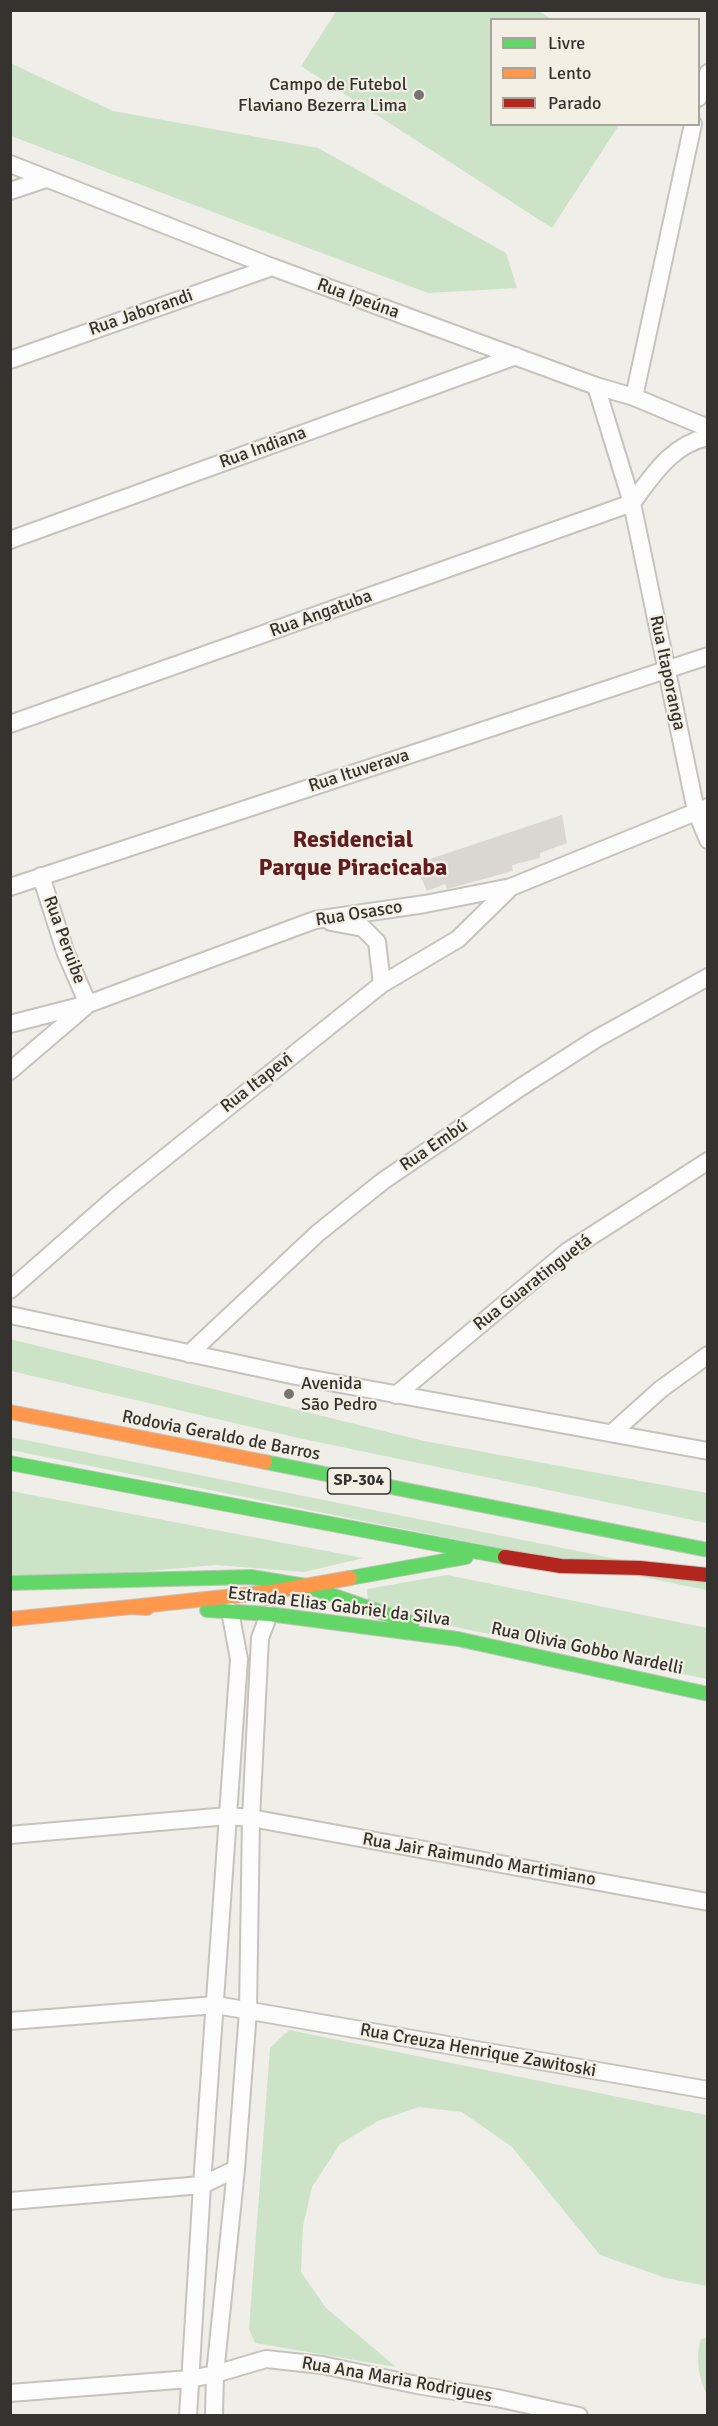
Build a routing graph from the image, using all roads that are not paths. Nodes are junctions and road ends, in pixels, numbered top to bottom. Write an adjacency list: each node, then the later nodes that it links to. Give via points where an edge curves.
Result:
1 (708, 73): 2 (street)
2 (700, 95)
3 (693, 126): 11 (street)
4 (10, 164): 5 (street, Rua Ipeúna)
5 (46, 179): 6 (street); 7 (street, Rua Ipeúna)
6 (10, 191)
7 (272, 267): 8 (street, Rua Ipeúna); 9 (street, Rua Jaborandi)
8 (516, 356): 10 (street, Rua Ipeúna); 15 (street, Rua Indiana)
9 (10, 360)
10 (596, 387): 11 (street, Rua Ipeúna); 14 (street, Rua Itaporanga)
11 (634, 397): 12 (street, Rua Ipeúna)
12 (708, 429)
13 (708, 437): 14 (street, via 670,454)
14 (632, 503): 17 (street, Rua Itaporanga); 18 (street, Rua Angatuba)
15 (10, 540)
16 (708, 656): 17 (street, Rua Ituverava)
17 (667, 670): 19 (street, Rua Itaporanga); 21 (street, Rua Ituverava)
18 (10, 724)
19 (702, 809): 20 (street, Rua Itaporanga); 23 (street, Rua Osasco)
20 (708, 840)
21 (41, 876): 22 (street, Rua Ituverava); 27 (street, Rua Peruibe, via 65,951)
22 (10, 887)
23 (511, 887): 24 (street, Rua Osasco); 26 (street, Rua Itapevi, via 458,939)
24 (315, 920): 26 (street, via 363,928 377,942); 27 (street, Rua Osasco)
25 (708, 977): 33 (street, Rua Embú, via 596,1039 383,1181 318,1233)
26 (382, 984): 31 (street, Rua Itapevi, via 117,1196)
27 (88, 1004): 28 (street, Rua Osasco); 29 (street)
28 (10, 1024)
29 (10, 1071)
30 (708, 1161): 35 (street, Rua Guaratinguetá, via 568,1251)
31 (10, 1290)
32 (10, 1315): 33 (street)
33 (189, 1354): 35 (street)
34 (708, 1355): 37 (street, via 661,1389)
35 (396, 1395): 37 (street)
36 (10, 1412): 40 (main road, Rodovia Geraldo de Barros / SP-304)
37 (612, 1433): 38 (street)
38 (708, 1451)
39 (10, 1463): 41 (main road)
40 (708, 1550)
41 (485, 1554): 42 (main road, via 561,1566); 44 (main road)
42 (708, 1575)
43 (10, 1583): 44 (main road, Estrada Elias Gabriel da Silva, via 251,1577)
44 (306, 1586): 45 (main road); 49 (main road, Estrada Elias Gabriel da Silva)
45 (130, 1607): 46 (main road, Estrada Elias Gabriel da Silva); 48 (main road, Estrada Elias Gabriel da Silva)
46 (230, 1611): 47 (main road, Estrada Elias Gabriel da Silva); 51 (street, via 239,1659)
47 (269, 1614): 49 (main road, Estrada Elias Gabriel da Silva); 52 (street, via 260,1638)
48 (10, 1619)
49 (458, 1639): 50 (main road, Rua Olivia Gobbo Nardelli)
50 (708, 1694)
51 (228, 1816): 52 (street, Rua Jair Raimundo Martimiano); 53 (street, Rua Jair Raimundo Martimiano); 55 (street)
52 (251, 1818): 54 (street, Rua Jair Raimundo Martimiano); 56 (street)
53 (10, 1835)
54 (708, 1902)
55 (216, 2005): 56 (street, Rua Creuza Henrique Zawitoski); 57 (street, Rua Creuza Henrique Zawitoski); 60 (street)
56 (248, 2011): 58 (street, Rua Creuza Henrique Zawitoski); 59 (street)
57 (10, 2021)
58 (708, 2090)
59 (236, 2169): 60 (street); 62 (street)
60 (202, 2185): 61 (street); 63 (street)
61 (10, 2201)
62 (215, 2374): 63 (street, Rua Ana Maria Rodrigues); 66 (street); 67 (street, Rua Ana Maria Rodrigues, via 266,2359)
63 (190, 2379): 64 (street, Rua Ana Maria Rodrigues); 65 (street)
64 (10, 2393)
65 (188, 2415)
66 (214, 2415)
67 (579, 2415)

